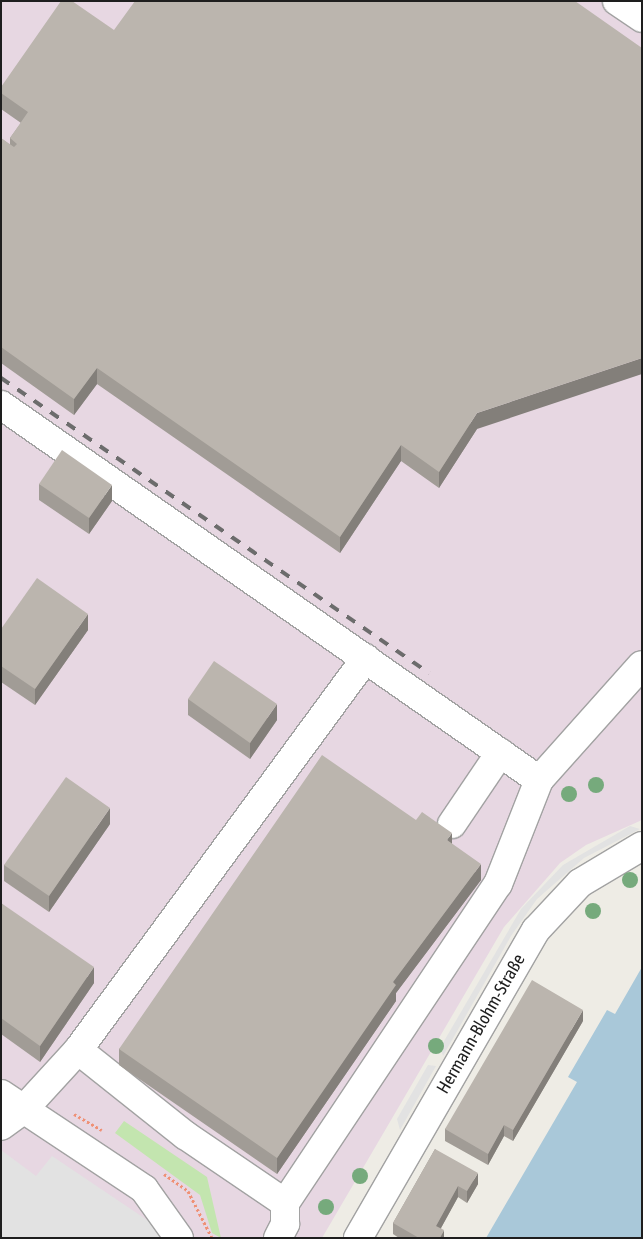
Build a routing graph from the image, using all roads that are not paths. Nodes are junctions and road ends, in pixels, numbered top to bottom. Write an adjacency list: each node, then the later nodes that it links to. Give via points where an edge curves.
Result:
1 (617, 1): 2 (street)
2 (642, 18)
3 (1, 405): 4 (street)
4 (366, 658): 6 (street); 10 (street)
5 (642, 665): 7 (street)
6 (500, 753): 7 (street); 8 (street)
7 (539, 780): 14 (street, via 498,884)
8 (452, 824)
9 (642, 846): 17 (street, Hermann-Blohm-Straße, via 580,883 536,930)
10 (78, 1050): 12 (street); 14 (street, via 185,1135)
11 (1, 1094): 12 (street)
12 (24, 1109): 13 (street); 15 (street, via 144,1189 169,1217)
13 (1, 1126)
14 (285, 1203): 16 (street, via 285,1224)
15 (179, 1238)
16 (278, 1238)
17 (358, 1238)

